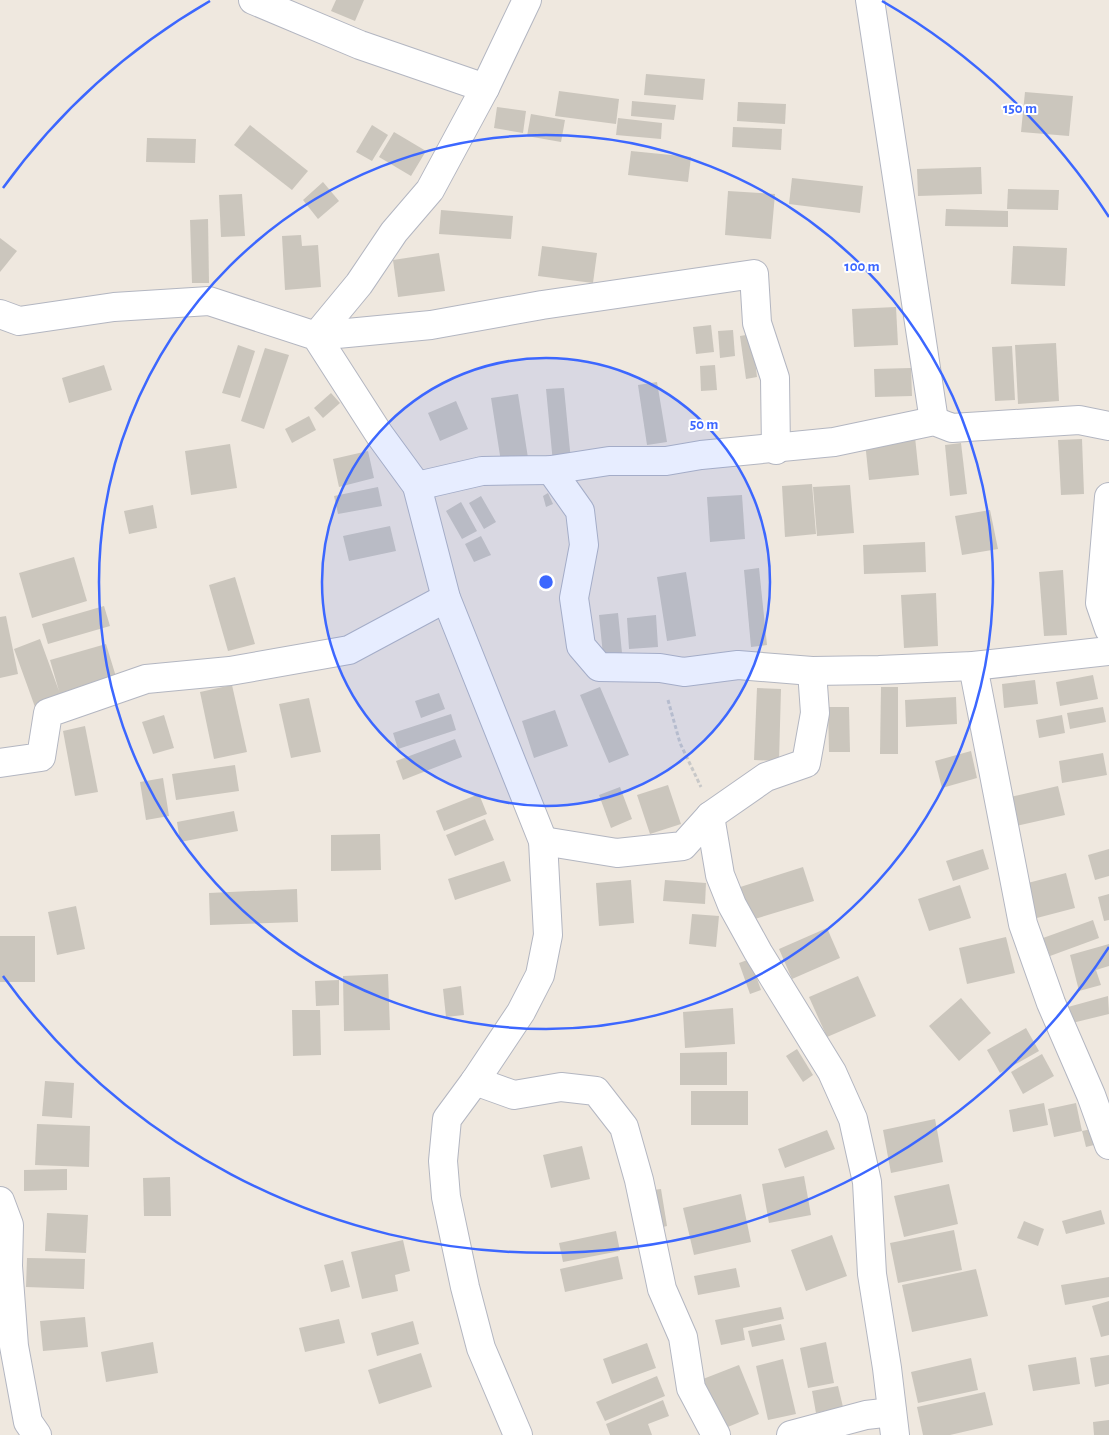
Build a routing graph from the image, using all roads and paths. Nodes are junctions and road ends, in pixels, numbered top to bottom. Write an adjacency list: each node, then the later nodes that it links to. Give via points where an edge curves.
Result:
1 (253, 0): 4 (street, via 360,45)
2 (527, 0): 4 (street)
3 (870, 0): 7 (street)
4 (485, 88): 6 (street, via 430,190 394,232 359,284)
5 (0, 314): 6 (street, via 19,321 114,308 209,301)
6 (316, 336): 9 (street, via 432,325 754,274 757,323 775,378); 11 (street)
7 (934, 421): 8 (street, via 952,428 1079,420); 9 (street, via 834,442 793,445)
8 (1109, 426)
9 (776, 450): 10 (street, via 701,455 666,462 609,461)
10 (551, 470): 11 (street, via 482,471); 17 (street, via 580,511 584,545 574,598 580,646 599,667)
11 (417, 486): 13 (street)
12 (1109, 497): 14 (street, via 1100,603)
13 (446, 598): 19 (street, via 350,650 230,671 146,678 48,713 41,757); 21 (street)
14 (1109, 629)
15 (1109, 651): 16 (street)
16 (973, 666): 18 (street); 23 (street, via 1023,924 1051,1003)
17 (660, 668): 18 (street, via 684,672 738,665); 20 (path, via 680,743 708,800)
18 (812, 671): 20 (street, via 815,713 806,762 766,777)
19 (0, 763)
20 (710, 816): 21 (street, via 683,846 617,854); 25 (street, via 720,875 732,905 832,1072 853,1119 867,1182 872,1274)
21 (543, 842): 22 (street, via 548,935 540,975 521,1012)
22 (475, 1081): 27 (street, via 447,1119 443,1161 446,1197 481,1348); 28 (street, via 514,1095 562,1087 596,1091 624,1127 640,1180 662,1289 683,1337 691,1388)
23 (1109, 1144)
24 (3, 1218): 26 (street, via 14,1346 28,1422)
25 (894, 1424): 29 (street, via 866,1415)
26 (37, 1435)
27 (518, 1435)
28 (716, 1435)
29 (791, 1435)

